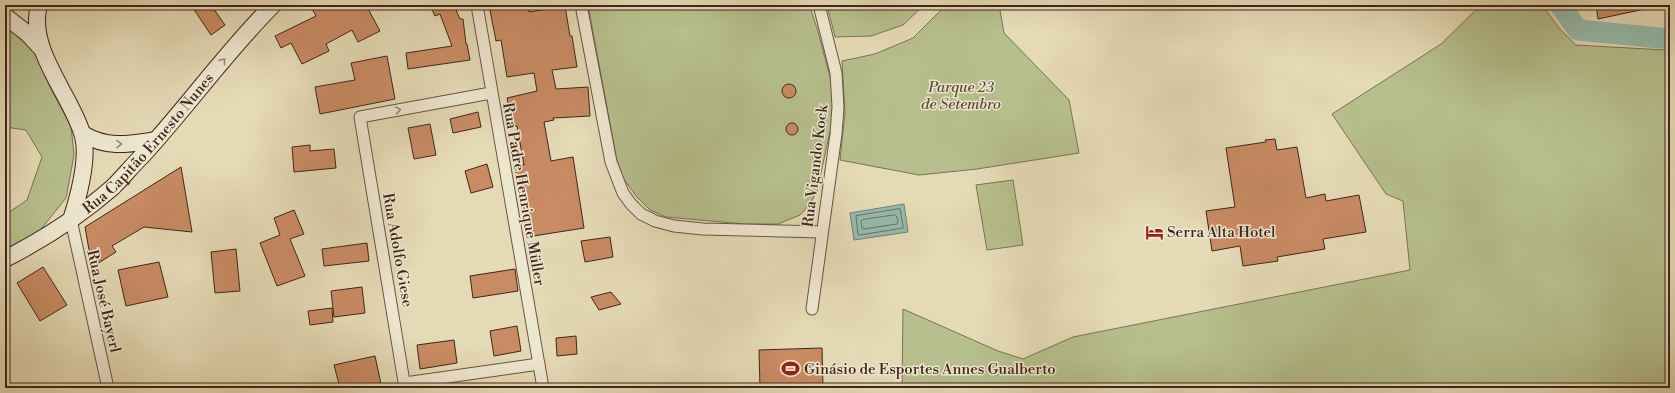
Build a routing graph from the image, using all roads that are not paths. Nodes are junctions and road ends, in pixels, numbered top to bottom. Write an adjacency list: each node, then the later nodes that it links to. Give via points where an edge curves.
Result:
1 (39, 5): 7 (main road, via 36,27)
2 (273, 5): 10 (main road, Rua Capitão Ernesto Nunes, one-way to 2)
3 (477, 5): 8 (street, Rua Padre Henrique Müller)
4 (581, 5): 12 (street, via 611,162 623,193 641,214 674,226 703,229)
5 (819, 5): 12 (street, Rua Vigando Kock, via 836,73 838,107)
6 (5, 16): 7 (main road)
7 (43, 50): 9 (main road)
8 (491, 93): 15 (street, Rua Padre Henrique Müller); 16 (street, Rua Adolfo Giese, one-way to 8, via 360,117)
9 (83, 134): 10 (main road, one-way to 10, via 94,140 112,144); 11 (main road, via 81,185)
10 (156, 140): 11 (main road, Rua Capitão Ernesto Nunes, via 114,185)
11 (71, 220): 13 (main road, Rua Capitão Ernesto Nunes); 17 (street, Rua José Bayerl)
12 (822, 232): 14 (street, Rua Vigando Kock)
13 (5, 259)
14 (812, 309)
15 (539, 364): 16 (street); 18 (street, Rua Padre Henrique Müller)
16 (405, 386)
17 (108, 388)
18 (543, 388)

